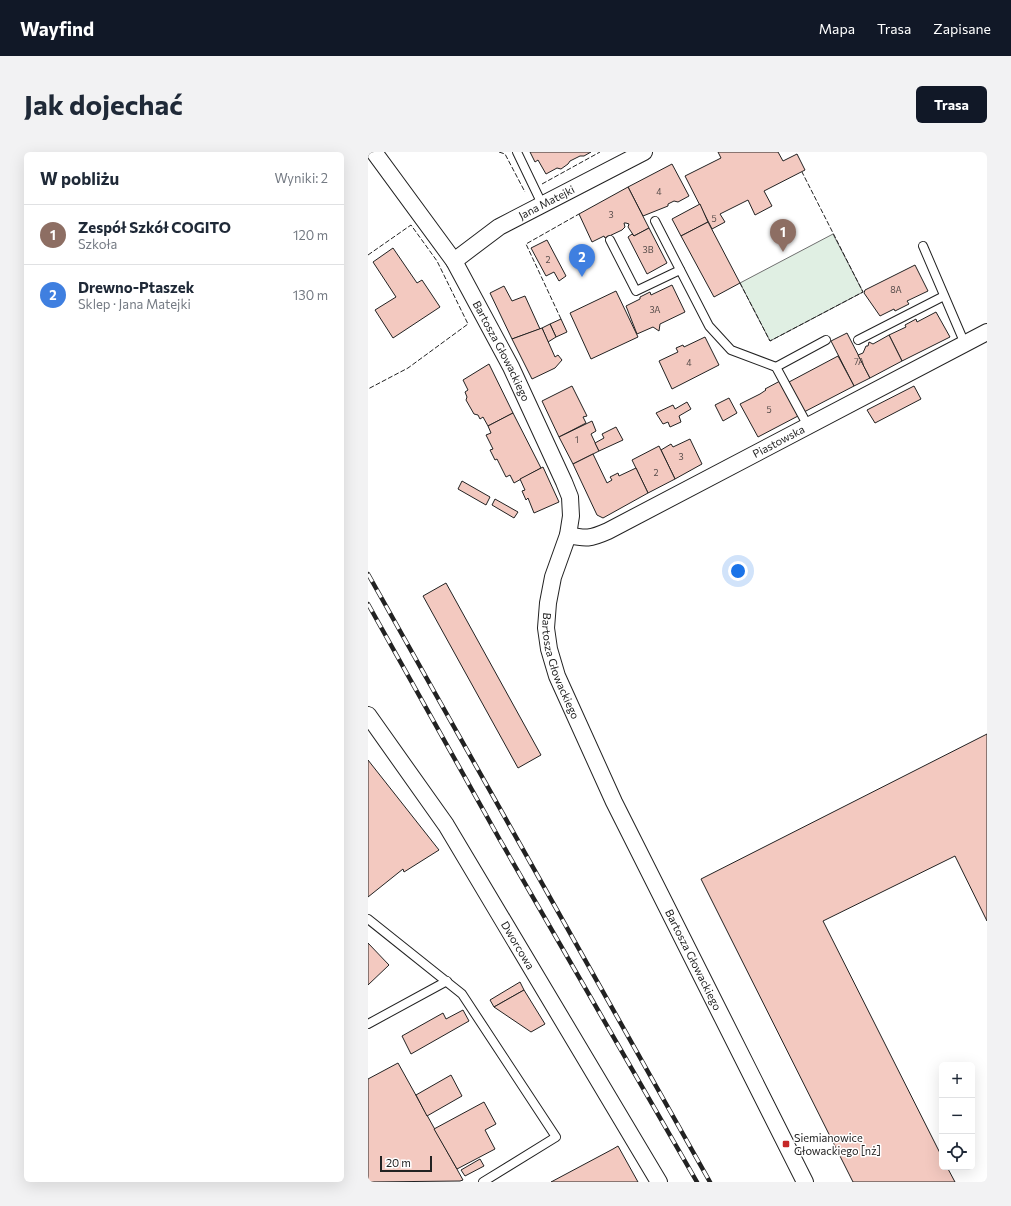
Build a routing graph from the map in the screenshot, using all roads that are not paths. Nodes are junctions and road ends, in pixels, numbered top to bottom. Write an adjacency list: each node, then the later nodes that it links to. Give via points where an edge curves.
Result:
1 (374, 152): 8 (street, Bartosza Głowackiego)
2 (517, 152): 4 (lane)
3 (644, 152): 4 (street, Jana Matejki)
4 (542, 204): 8 (street, Jana Matejki, via 499,227)
5 (655, 221): 9 (lane)
6 (610, 240): 9 (lane, via 636,291)
7 (923, 246): 10 (lane)
8 (454, 261): 17 (street, Bartosza Głowackiego, via 511,367 564,482 570,497)
9 (680, 270): 15 (lane, via 708,326 731,350)
10 (944, 296): 13 (lane); 14 (lane)
11 (987, 332): 14 (street, Piastowska)
12 (826, 340): 15 (lane)
13 (858, 340)
14 (965, 344): 16 (street, Piastowska)
15 (776, 367): 16 (lane)
16 (808, 426): 17 (street, Piastowska, via 595,537 583,539)
17 (568, 535): 24 (street, Bartosza Głowackiego, via 553,577 548,603 547,635 557,676 614,802)
18 (368, 715): 23 (street, Dworcowa, via 446,825)
19 (368, 919): 20 (lane)
20 (447, 981): 21 (lane); 22 (lane, via 462,994 556,1137)
21 (368, 1024)
22 (483, 1182)
23 (659, 1182)
24 (805, 1182)

